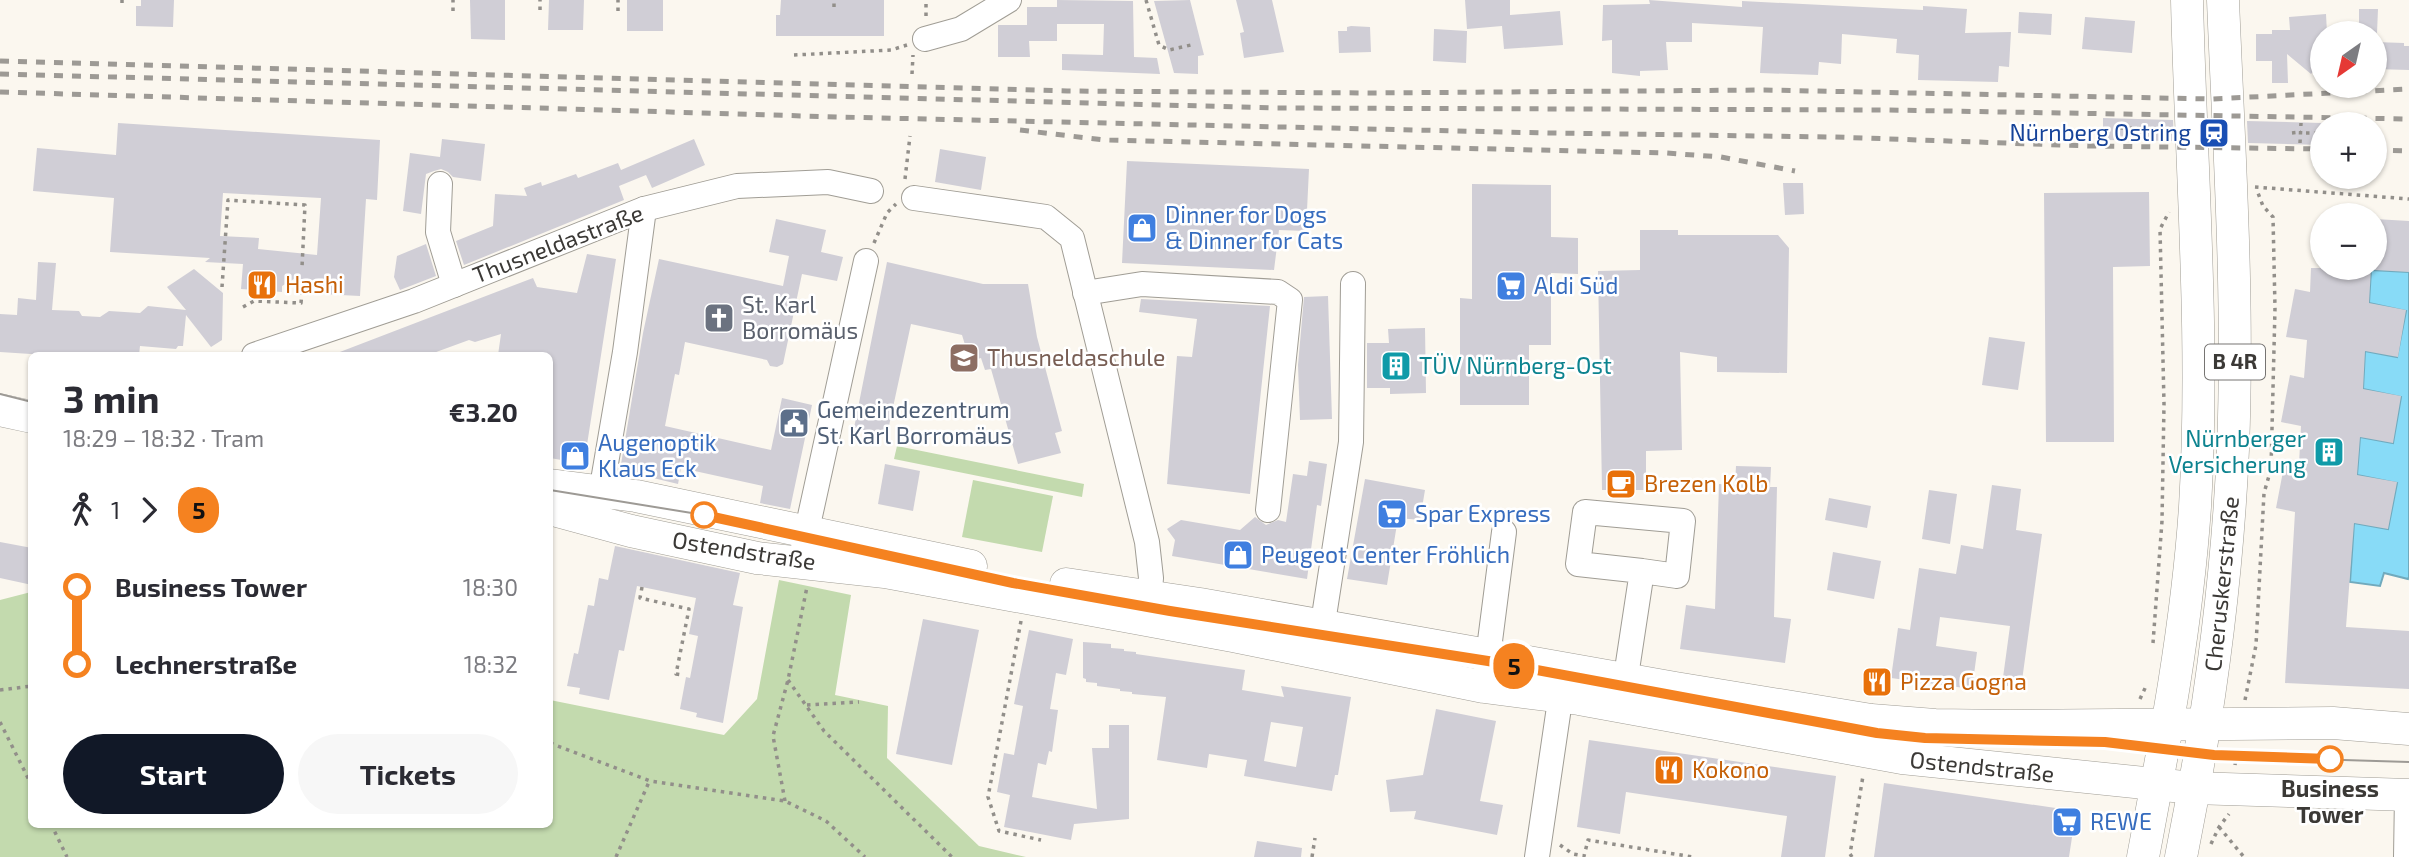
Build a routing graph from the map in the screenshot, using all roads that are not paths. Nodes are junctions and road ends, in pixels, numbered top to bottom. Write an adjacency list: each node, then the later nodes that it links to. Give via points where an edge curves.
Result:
1 (1009, 0): 4 (street, via 961,29)
2 (2187, 0): 28 (main road, Cheruskerstraße / B 4R, via 2199,364 2194,509)
3 (2223, 0): 27 (main road, Cheruskerstraße / B 4R, via 2235,364 2230,514)
4 (919, 43)
5 (440, 184): 11 (street, via 438,232)
6 (871, 191): 8 (street, Thusneldastraße, via 828,182 737,186)
7 (907, 193): 12 (street, via 1046,217 1072,238)
8 (644, 209): 11 (street, Thusneldastraße); 19 (street)
9 (866, 261): 24 (street)
10 (1353, 284): 29 (street, via 1351,442)
11 (454, 285): 13 (street, Thusneldastraße)
12 (1085, 293): 21 (street, via 1142,284 1278,292 1290,300); 26 (street, via 1139,502 1151,564)
13 (263, 352)
14 (0, 390): 15 (main road)
15 (28, 397)
16 (0, 410): 17 (main road)
17 (28, 416)
18 (553, 485): 19 (main road, Ostendstraße)
19 (602, 490): 22 (street); 24 (main road, Ostendstraße)
20 (553, 510): 22 (main road, Ostendstraße)
21 (1268, 510)
22 (596, 521): 24 (main road, Ostendstraße, via 757,558)
23 (1504, 532): 30 (street)
24 (805, 559): 26 (main road, Ostendstraße, via 1025,598); 26 (main road, Ostendstraße, via 1101,591)
25 (1642, 571): 33 (street)
26 (1149, 609): 29 (main road, Ostendstraße)
27 (2235, 611): 28 (street); 35 (main road, Cheruskerstraße / B 4R)
28 (2184, 612): 34 (main road, Cheruskerstraße / B 4R)
29 (1320, 639): 30 (main road, Ostendstraße); 32 (main road, Ostendstraße)
30 (1489, 655): 31 (main road, Ostendstraße); 32 (street)
31 (1562, 683): 32 (main road, Ostendstraße); 33 (main road, Ostendstraße); 43 (street)
32 (1484, 687)
33 (1624, 693): 36 (main road, Ostendstraße)
34 (2169, 723): 35 (main road, Ostendstraße); 37 (main road, Ostendstraße); 40 (main road, B 4R)
35 (2205, 723): 38 (main road, Ostendstraße, via 2333,723); 41 (main road, Cheruskerstraße / B 4R)
36 (1805, 724): 37 (main road, Ostendstraße); 39 (main road, Ostendstraße, via 1866,753)
37 (1983, 726): 39 (main road)
38 (2409, 729)
39 (1983, 768): 40 (main road, Ostendstraße)
40 (2157, 784): 41 (main road, Ostendstraße); 45 (main road, B 4R)
41 (2193, 788): 42 (main road, Ostendstraße); 44 (main road, B 4R)
42 (2408, 795): 46 (street)
43 (1538, 845)
44 (2195, 853)
45 (2143, 857)
46 (2406, 857)

